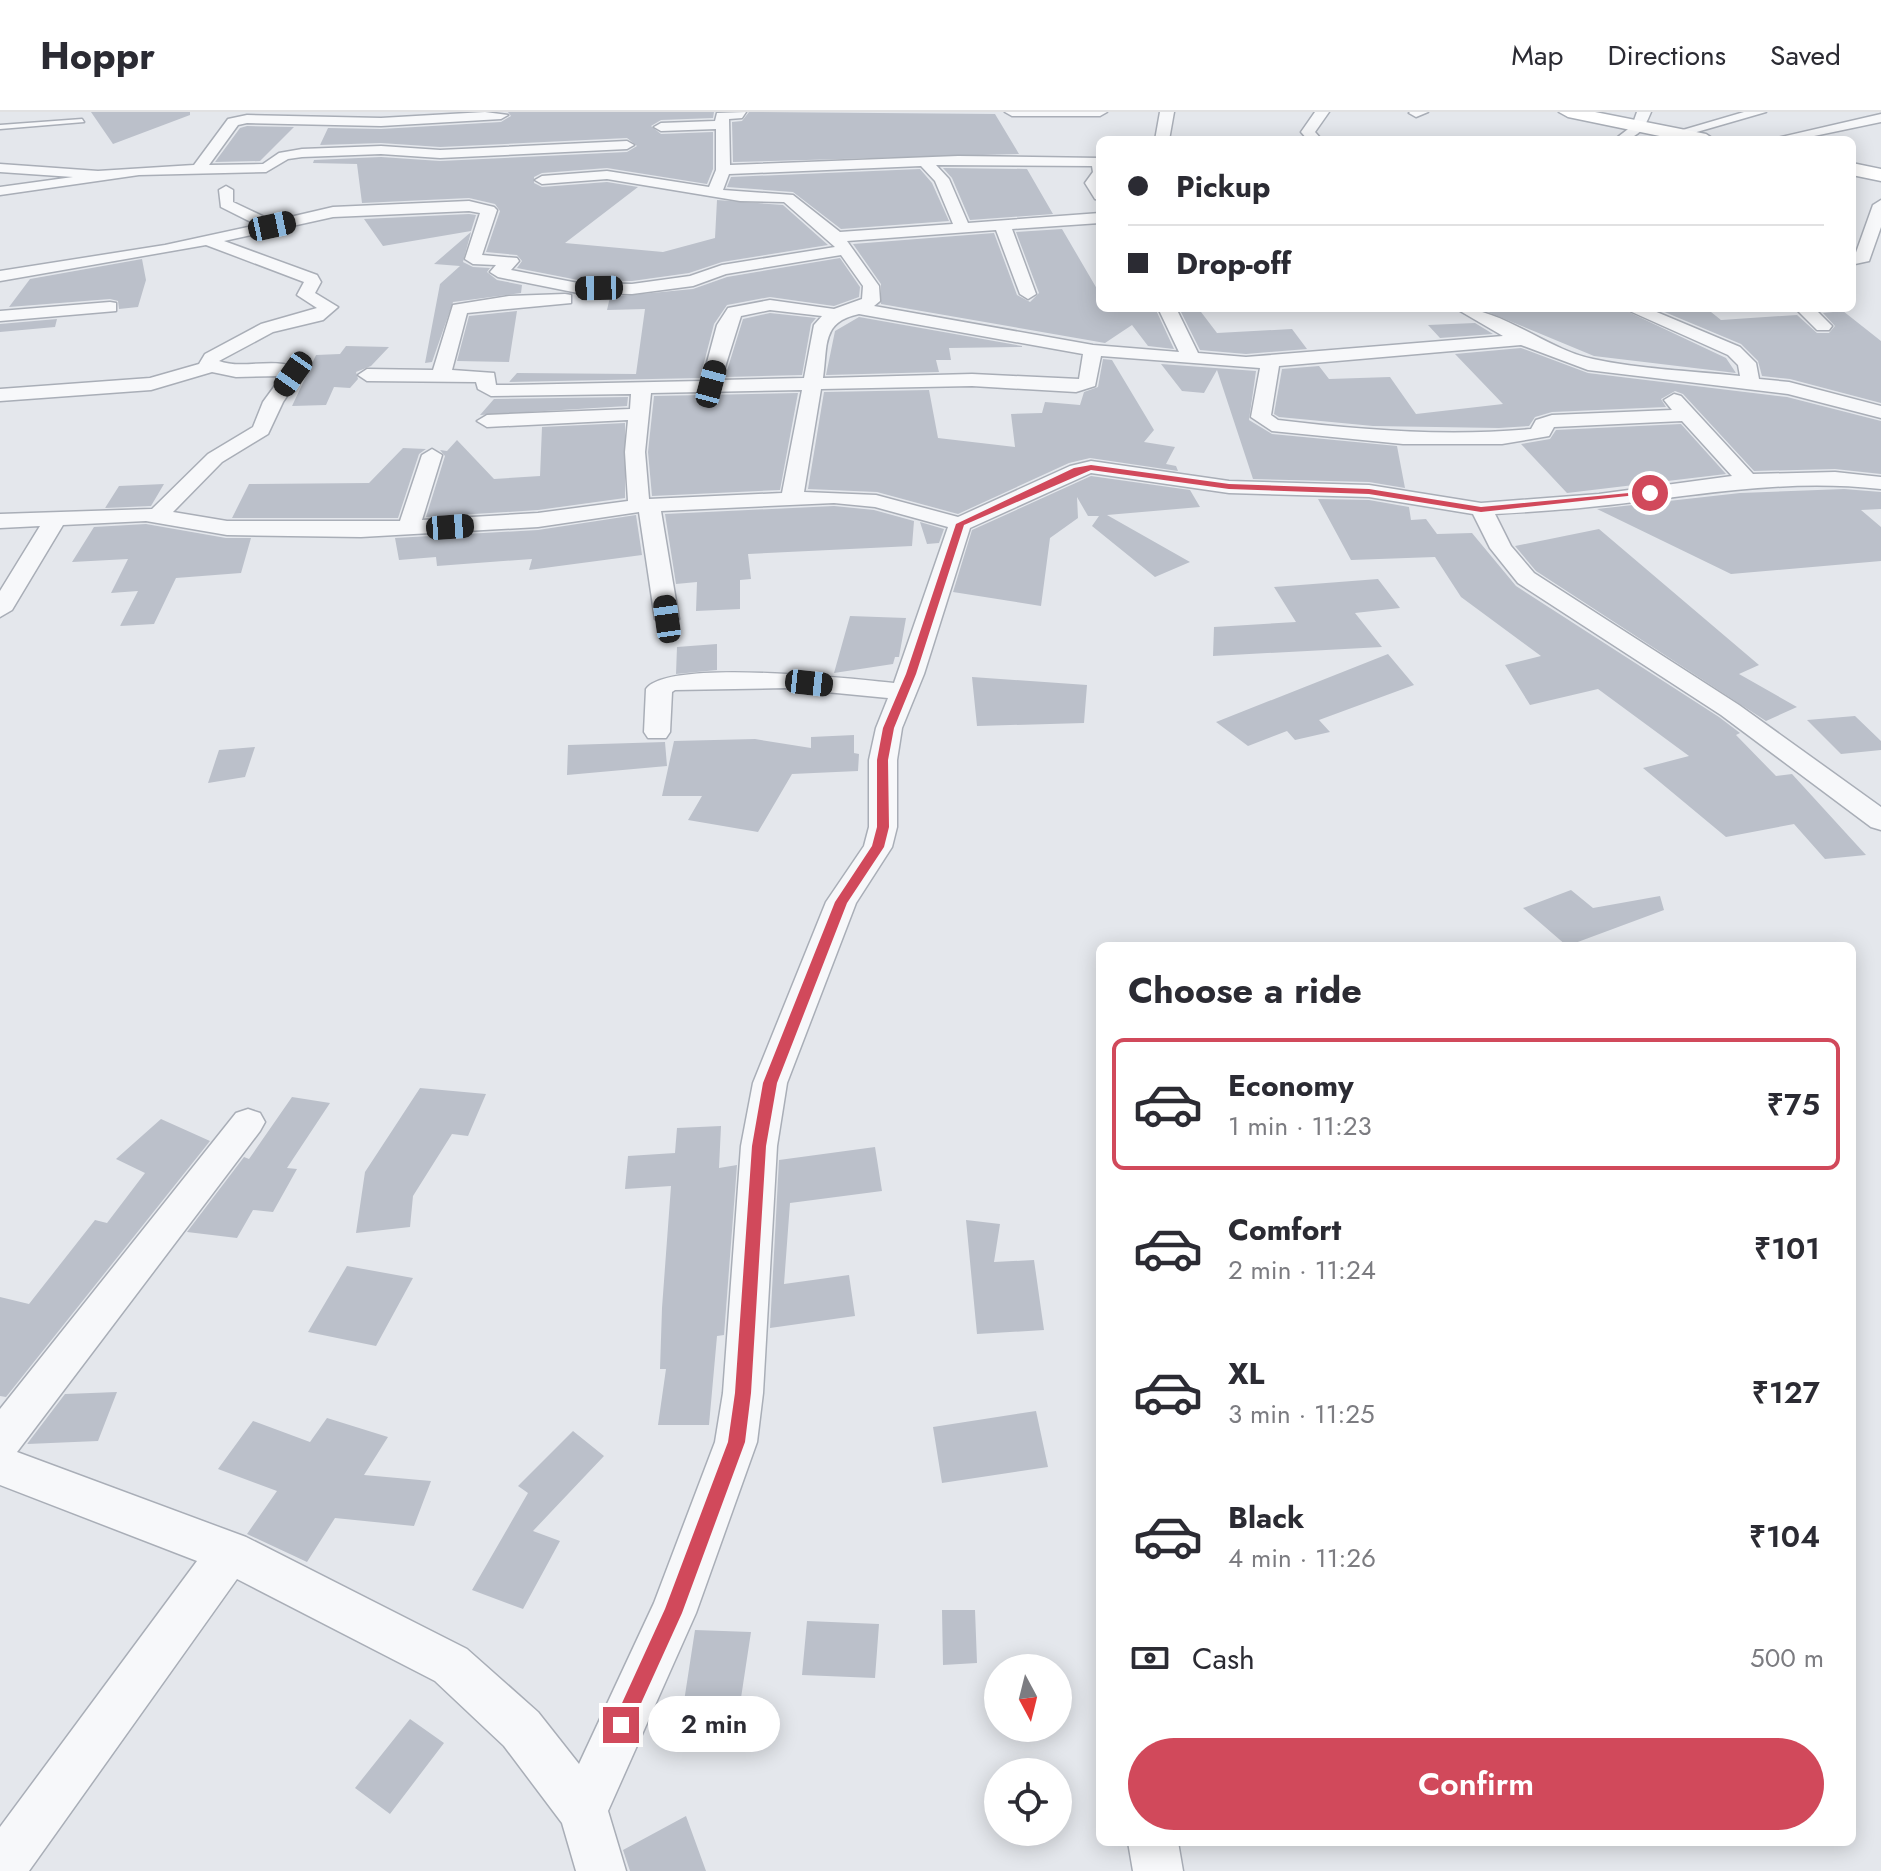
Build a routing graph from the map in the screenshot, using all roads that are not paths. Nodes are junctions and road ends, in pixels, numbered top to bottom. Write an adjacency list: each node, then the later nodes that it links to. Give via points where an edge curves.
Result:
1 (739, 112): 11 (street, via 722,116)
2 (1012, 112): 3 (street)
3 (1100, 112)
4 (1167, 112): 16 (street)
5 (1322, 112): 17 (street, via 1308,132)
6 (1568, 112): 9 (main road)
7 (1759, 112): 15 (street)
8 (1881, 118): 20 (street)
9 (1641, 120): 15 (main road); 18 (street)
10 (82, 121): 12 (lane)
11 (721, 125): 13 (street); 27 (street)
12 (0, 127)
13 (661, 127)
14 (501, 129): 21 (street); 24 (street, via 501,159); 26 (street, via 302,153 284,156 266,168); 26 (street, via 247,119 233,122)
15 (1676, 134): 19 (main road)
16 (1163, 136)
17 (1312, 136)
18 (1625, 136)
19 (1686, 136)
20 (1794, 136)
21 (627, 145)
22 (925, 162): 23 (street); 27 (street); 39 (street, via 942,179)
23 (1096, 162)
24 (512, 167)
25 (0, 168): 30 (street)
26 (198, 170): 30 (street)
27 (723, 170): 34 (street)
28 (1856, 170): 29 (main road)
29 (1881, 175)
30 (92, 176): 32 (street)
31 (226, 190): 38 (street, via 226,204)
32 (0, 191)
33 (569, 192): 34 (street, via 537,178 607,175)
34 (715, 192): 43 (street, via 788,198)
35 (1876, 204): 41 (street)
36 (1096, 218): 37 (street)
37 (1002, 224): 39 (street); 50 (street)
38 (272, 226): 42 (street); 49 (street, via 354,210 482,206 489,210 473,259 511,261 498,272)
39 (962, 226): 43 (street)
40 (1856, 227): 41 (street)
41 (1872, 229): 44 (street)
42 (209, 240): 46 (street); 64 (street, via 311,279 305,295 329,307 220,351 208,363)
43 (840, 244): 49 (street, via 671,285); 52 (street, via 871,286 871,301)
44 (1856, 260): 45 (street)
45 (1879, 262)
46 (75, 264): 47 (street, via 82,272); 48 (street)
47 (123, 274)
48 (0, 276)
49 (578, 288): 67 (street, via 583,294 569,299 459,309)
50 (1028, 294)
51 (110, 307): 58 (street)
52 (859, 309): 57 (street); 61 (street)
53 (1169, 312): 62 (street)
54 (1472, 312): 60 (street)
55 (1641, 312): 69 (street, via 1734,351 1747,363)
56 (1808, 312): 59 (street)
57 (834, 314): 68 (street, via 823,325); 70 (street, via 789,307 734,312)
58 (0, 316)
59 (1823, 326)
60 (1523, 339): 63 (street); 65 (street, via 1588,364)
61 (1093, 350): 62 (street); 68 (street, via 1084,386 972,380)
62 (1192, 360): 63 (street)
63 (1270, 362): 75 (street, via 1261,417 1281,427 1420,437 1514,437 1535,435 1552,421)
64 (211, 366): 72 (street, via 151,384); 83 (street, via 293,374 261,430 215,458)
65 (1652, 372): 69 (street); 75 (street)
66 (367, 375): 67 (street)
67 (441, 375): 71 (street, via 487,377 485,385 491,390)
68 (812, 383): 70 (street); 80 (street)
69 (1750, 383): 73 (street)
70 (711, 384): 71 (street)
71 (642, 386): 74 (street)
72 (0, 395)
73 (1881, 412)
74 (638, 414): 76 (street); 81 (street, via 635,452)
75 (1685, 415): 78 (street)
76 (487, 421)
77 (432, 455): 87 (street)
78 (1747, 480): 79 (street); 82 (street)
79 (1881, 483)
80 (792, 497): 81 (street); 86 (street, via 876,501)
81 (644, 505): 87 (street, via 538,520); 89 (street)
82 (1481, 509): 86 (street, via 1369,491 1229,487 1091,467); 92 (street, via 1501,548 1526,578 1730,710)
83 (159, 514): 84 (street); 87 (street, via 227,528)
84 (57, 516): 85 (street); 88 (street)
85 (0, 521)
86 (960, 524): 90 (street)
87 (408, 529)
88 (0, 610)
89 (667, 619)
90 (903, 692): 91 (street, via 785,680 670,683 659,689); 96 (street, via 883,760 878,847 841,902 770,1083 759,1146 736,1442 673,1613)
91 (657, 732)
92 (1881, 821)
93 (248, 1122): 94 (street)
94 (2, 1464): 95 (street)
95 (230, 1552): 96 (street, via 451,1665 521,1729); 98 (street)
96 (583, 1810): 99 (street)
97 (1154, 1846): 100 (street)
98 (0, 1869)
99 (601, 1871)
100 (1158, 1871)

